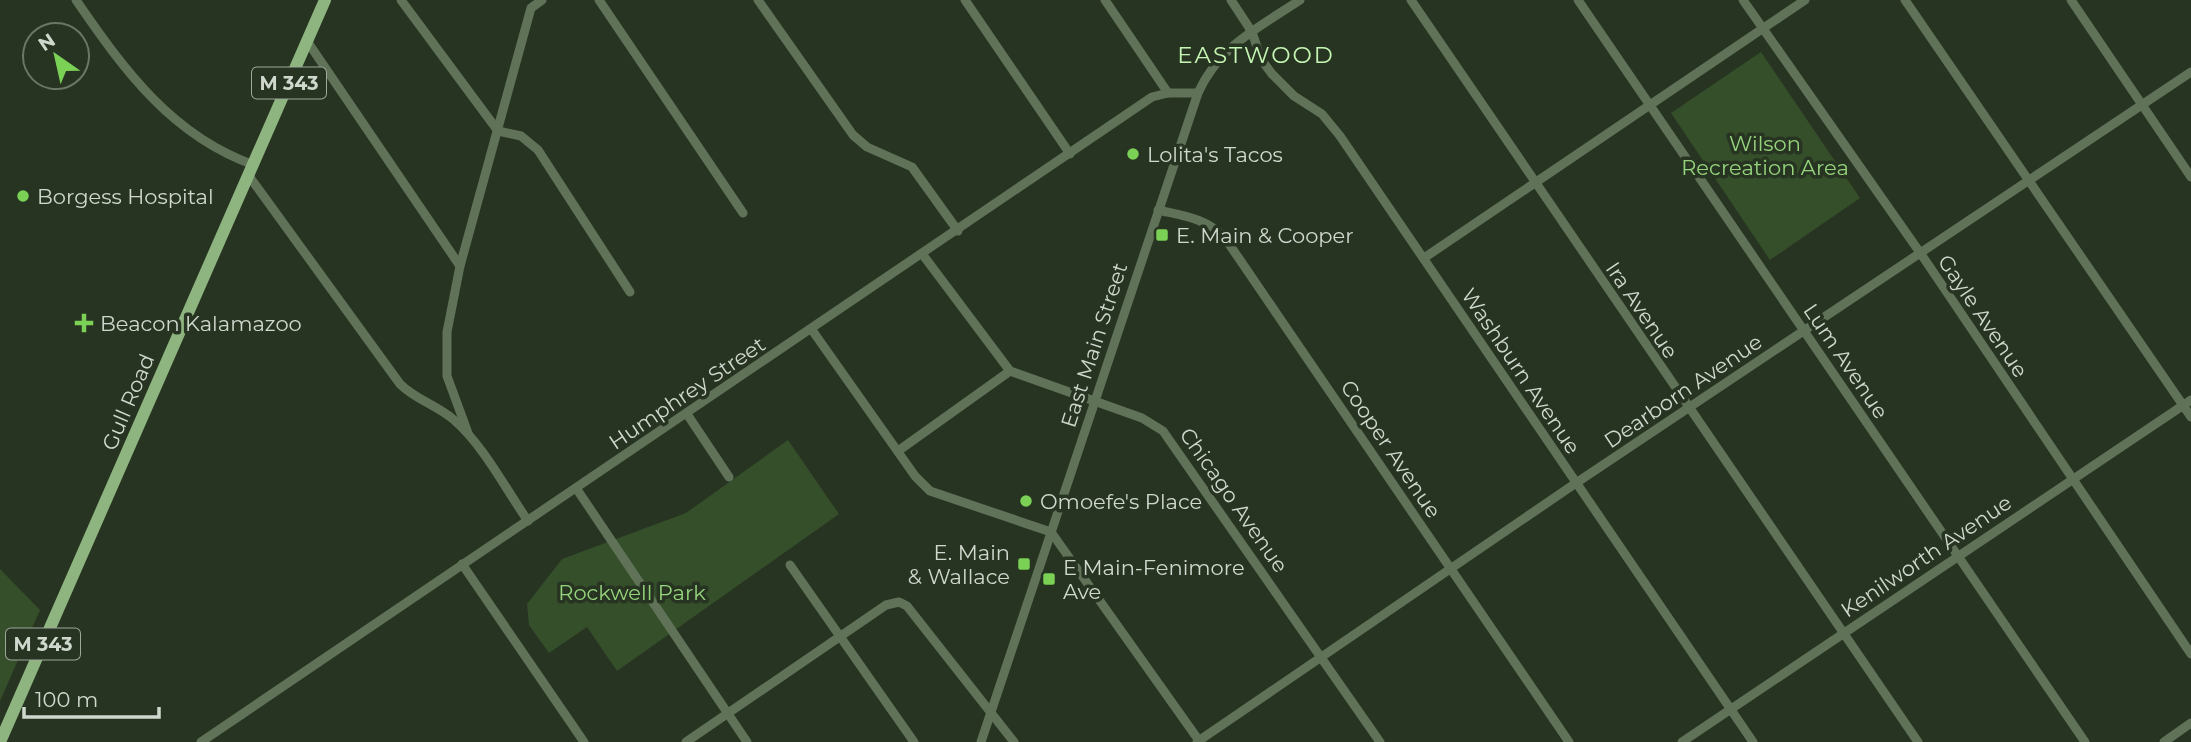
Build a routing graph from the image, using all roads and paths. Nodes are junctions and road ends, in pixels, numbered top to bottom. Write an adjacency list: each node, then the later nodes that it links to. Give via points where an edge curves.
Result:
1 (76, 0): 28 (street, via 106,45 156,104 211,147)
2 (325, 0): 20 (main road, Gull Road / M 343)
3 (401, 0): 26 (street)
4 (542, 0): 17 (street)
5 (599, 0): 33 (street)
6 (758, 0): 34 (street, via 853,135 867,147 912,167)
7 (965, 0): 27 (street)
8 (1105, 0): 22 (street)
9 (1231, 0): 19 (street, Washburn Avenue)
10 (1300, 0): 19 (street, East Main Street)
11 (1411, 0): 31 (street, Ira Avenue)
12 (1578, 0): 24 (street, Lum Avenue)
13 (1743, 0): 18 (street, Gayle Avenue)
14 (1805, 0): 18 (street)
15 (1905, 0): 30 (street)
16 (2071, 0): 25 (street)
17 (530, 4): 26 (street)
18 (1762, 29): 24 (street); 35 (street, Gayle Avenue)
19 (1252, 32): 23 (street, East Main Street, via 1222,54); 37 (street, Washburn Avenue, via 1272,74 1328,121)
20 (307, 41): 28 (main road, Gull Road / M 343); 38 (street)
21 (2191, 72): 25 (street, Dearborn Avenue)
22 (1168, 93): 23 (street, Humphrey Street); 27 (street, Humphrey Street, via 1152,97)
23 (1198, 93): 32 (street, East Main Street)
24 (1651, 106): 31 (street); 41 (street, Lum Avenue)
25 (2142, 106): 29 (street); 30 (street, Dearborn Avenue)
26 (498, 131): 38 (street); 39 (street, via 521,136 538,150)
27 (1070, 154): 34 (street, Humphrey Street)
28 (251, 170): 48 (street, via 400,384); 69 (main road, Gull Road / M 343)
29 (2191, 177)
30 (2031, 180): 35 (street, Dearborn Avenue); 44 (street)
31 (1536, 183): 37 (street); 45 (street, Ira Avenue)
32 (1158, 210): 43 (street, East Main Street); 59 (street, Cooper Avenue, via 1199,219 1225,238)
33 (743, 214)
34 (958, 231): 36 (street, Humphrey Street)
35 (1921, 254): 41 (street, Dearborn Avenue); 51 (street, Gayle Avenue)
36 (923, 255): 40 (street, Humphrey Street); 42 (street)
37 (1423, 258): 52 (street, Washburn Avenue)
38 (460, 266): 48 (street, via 447,332 447,376)
39 (630, 292)
40 (813, 330): 46 (street, Humphrey Street); 49 (street)
41 (1805, 331): 45 (street, Dearborn Avenue); 56 (street, Lum Avenue)
42 (1010, 371): 43 (street, Chicago Avenue); 49 (street)
43 (1094, 400): 55 (street, East Main Street); 63 (street, Chicago Avenue, via 1163,431)
44 (2187, 403): 47 (street); 51 (street, Kenilworth Avenue)
45 (1688, 409): 52 (street, Dearborn Avenue); 60 (street, Ira Avenue)
46 (687, 414): 50 (street); 53 (street, Humphrey Street)
47 (2191, 417)
48 (468, 433): 54 (street)
49 (898, 451): 55 (street, via 915,476 937,495)
50 (729, 477)
51 (2071, 479): 56 (street, Kenilworth Avenue); 62 (street, Gayle Avenue)
52 (1576, 483): 59 (street, Dearborn Avenue); 64 (street, Washburn Avenue)
53 (576, 488): 54 (street, Humphrey Street); 66 (street)
54 (528, 521): 57 (street, Humphrey Street)
55 (1051, 532): 65 (street, East Main Street); 77 (street)
56 (1958, 556): 60 (street, Kenilworth Avenue); 83 (street, Lum Avenue)
57 (462, 565): 68 (street, Humphrey Street); 71 (street)
58 (790, 565): 61 (street)
59 (1452, 569): 63 (street, Dearborn Avenue); 79 (street, Cooper Avenue)
60 (1843, 633): 64 (street, Kenilworth Avenue); 82 (street, Ira Avenue)
61 (841, 636): 65 (street, via 886,605 899,602); 66 (street); 74 (street)
62 (2191, 654)
63 (1322, 657): 77 (street, Dearborn Avenue); 78 (street, Chicago Avenue)
64 (1730, 709): 80 (street, Kenilworth Avenue); 81 (street, Washburn Avenue)
65 (991, 710): 75 (street, East Main Street); 76 (street)
66 (728, 713): 72 (street); 73 (street)
67 (2191, 723): 84 (street)
68 (214, 738): 70 (street, Humphrey Street)
69 (0, 742)
70 (201, 742)
71 (584, 742)
72 (686, 742)
73 (747, 742)
74 (914, 742)
75 (981, 742)
76 (1014, 742)
77 (1199, 742)
78 (1380, 742)
79 (1569, 742)
80 (1682, 742)
81 (1753, 742)
82 (1918, 742)
83 (2085, 742)
84 (2164, 742)

